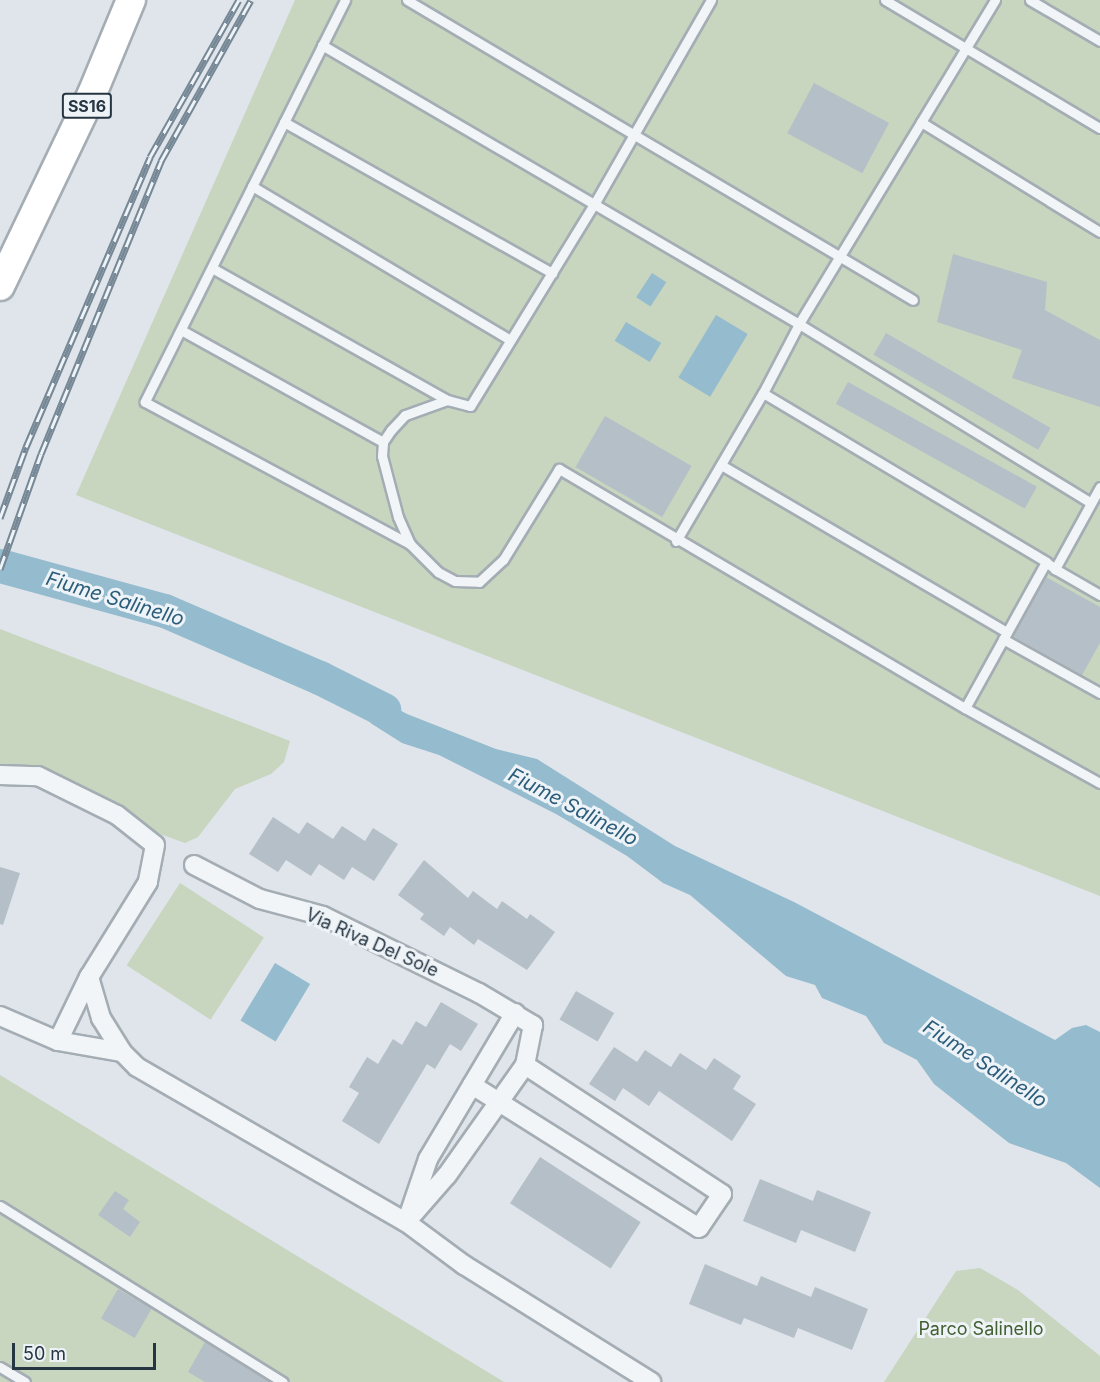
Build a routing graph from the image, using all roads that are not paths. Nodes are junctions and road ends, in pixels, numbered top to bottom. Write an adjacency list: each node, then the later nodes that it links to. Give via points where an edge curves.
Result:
1 (130, 0): 17 (main road, SS16, via 92,94)
2 (345, 0): 9 (lane)
3 (407, 0): 14 (lane)
4 (711, 0): 14 (lane)
5 (885, 0): 10 (lane)
6 (995, 0): 10 (lane)
7 (1030, 0): 8 (lane)
8 (1100, 41)
9 (322, 45): 11 (lane); 16 (lane)
10 (966, 48): 12 (lane); 13 (lane)
11 (284, 122): 15 (lane); 22 (lane)
12 (921, 122): 18 (lane); 20 (lane)
13 (1100, 128)
14 (635, 133): 16 (lane); 20 (lane)
15 (252, 186): 21 (lane); 27 (lane)
16 (594, 204): 22 (lane); 25 (lane)
17 (38, 209): 19 (main road, SS16); 23 (main road, SS16)
18 (1100, 232)
19 (0, 250)
20 (840, 256): 24 (lane); 25 (lane)
21 (212, 268): 26 (lane); 29 (lane)
22 (552, 273): 27 (lane)
23 (0, 286)
24 (914, 300)
25 (799, 324): 28 (lane); 32 (lane)
26 (181, 330): 30 (lane); 34 (lane, via 145,402)
27 (510, 340): 29 (lane, via 470,406)
28 (763, 393): 31 (lane); 35 (lane)
29 (447, 400): 30 (lane, via 405,415)
30 (383, 442): 34 (lane, via 387,482)
31 (721, 465): 33 (lane); 38 (lane)
32 (1097, 496): 36 (lane)
33 (676, 541): 34 (lane, via 559,469 503,560 479,582 455,581 438,572); 40 (lane)
34 (410, 544)
35 (1046, 562): 36 (lane); 38 (lane)
36 (1055, 569): 37 (lane)
37 (1100, 595)
38 (1005, 635): 39 (lane); 40 (lane)
39 (1100, 693)
40 (965, 708): 42 (lane)
41 (0, 775): 44 (street, via 38,776 117,815 156,845 148,882)
42 (1100, 783)
43 (194, 865): 45 (street, Via Riva Del Sole, via 261,899 322,916)
44 (89, 977): 47 (street); 48 (street, via 101,1018)
45 (515, 1013): 49 (street, Via Riva Del Sole, via 532,1025); 50 (street)
46 (0, 1016): 47 (street)
47 (58, 1041): 48 (street)
48 (122, 1052): 53 (street, via 137,1067)
49 (525, 1065): 51 (street, Via Riva Del Sole); 51 (street, via 722,1194 699,1228)
50 (472, 1085): 51 (street); 53 (street, via 428,1159)
51 (497, 1101): 53 (street, Via Riva Del Sole, via 447,1175)
52 (0, 1206): 56 (lane)
53 (406, 1222): 57 (street, via 464,1265)
54 (0, 1367): 55 (lane)
55 (25, 1382)
56 (283, 1382)
57 (651, 1382)

